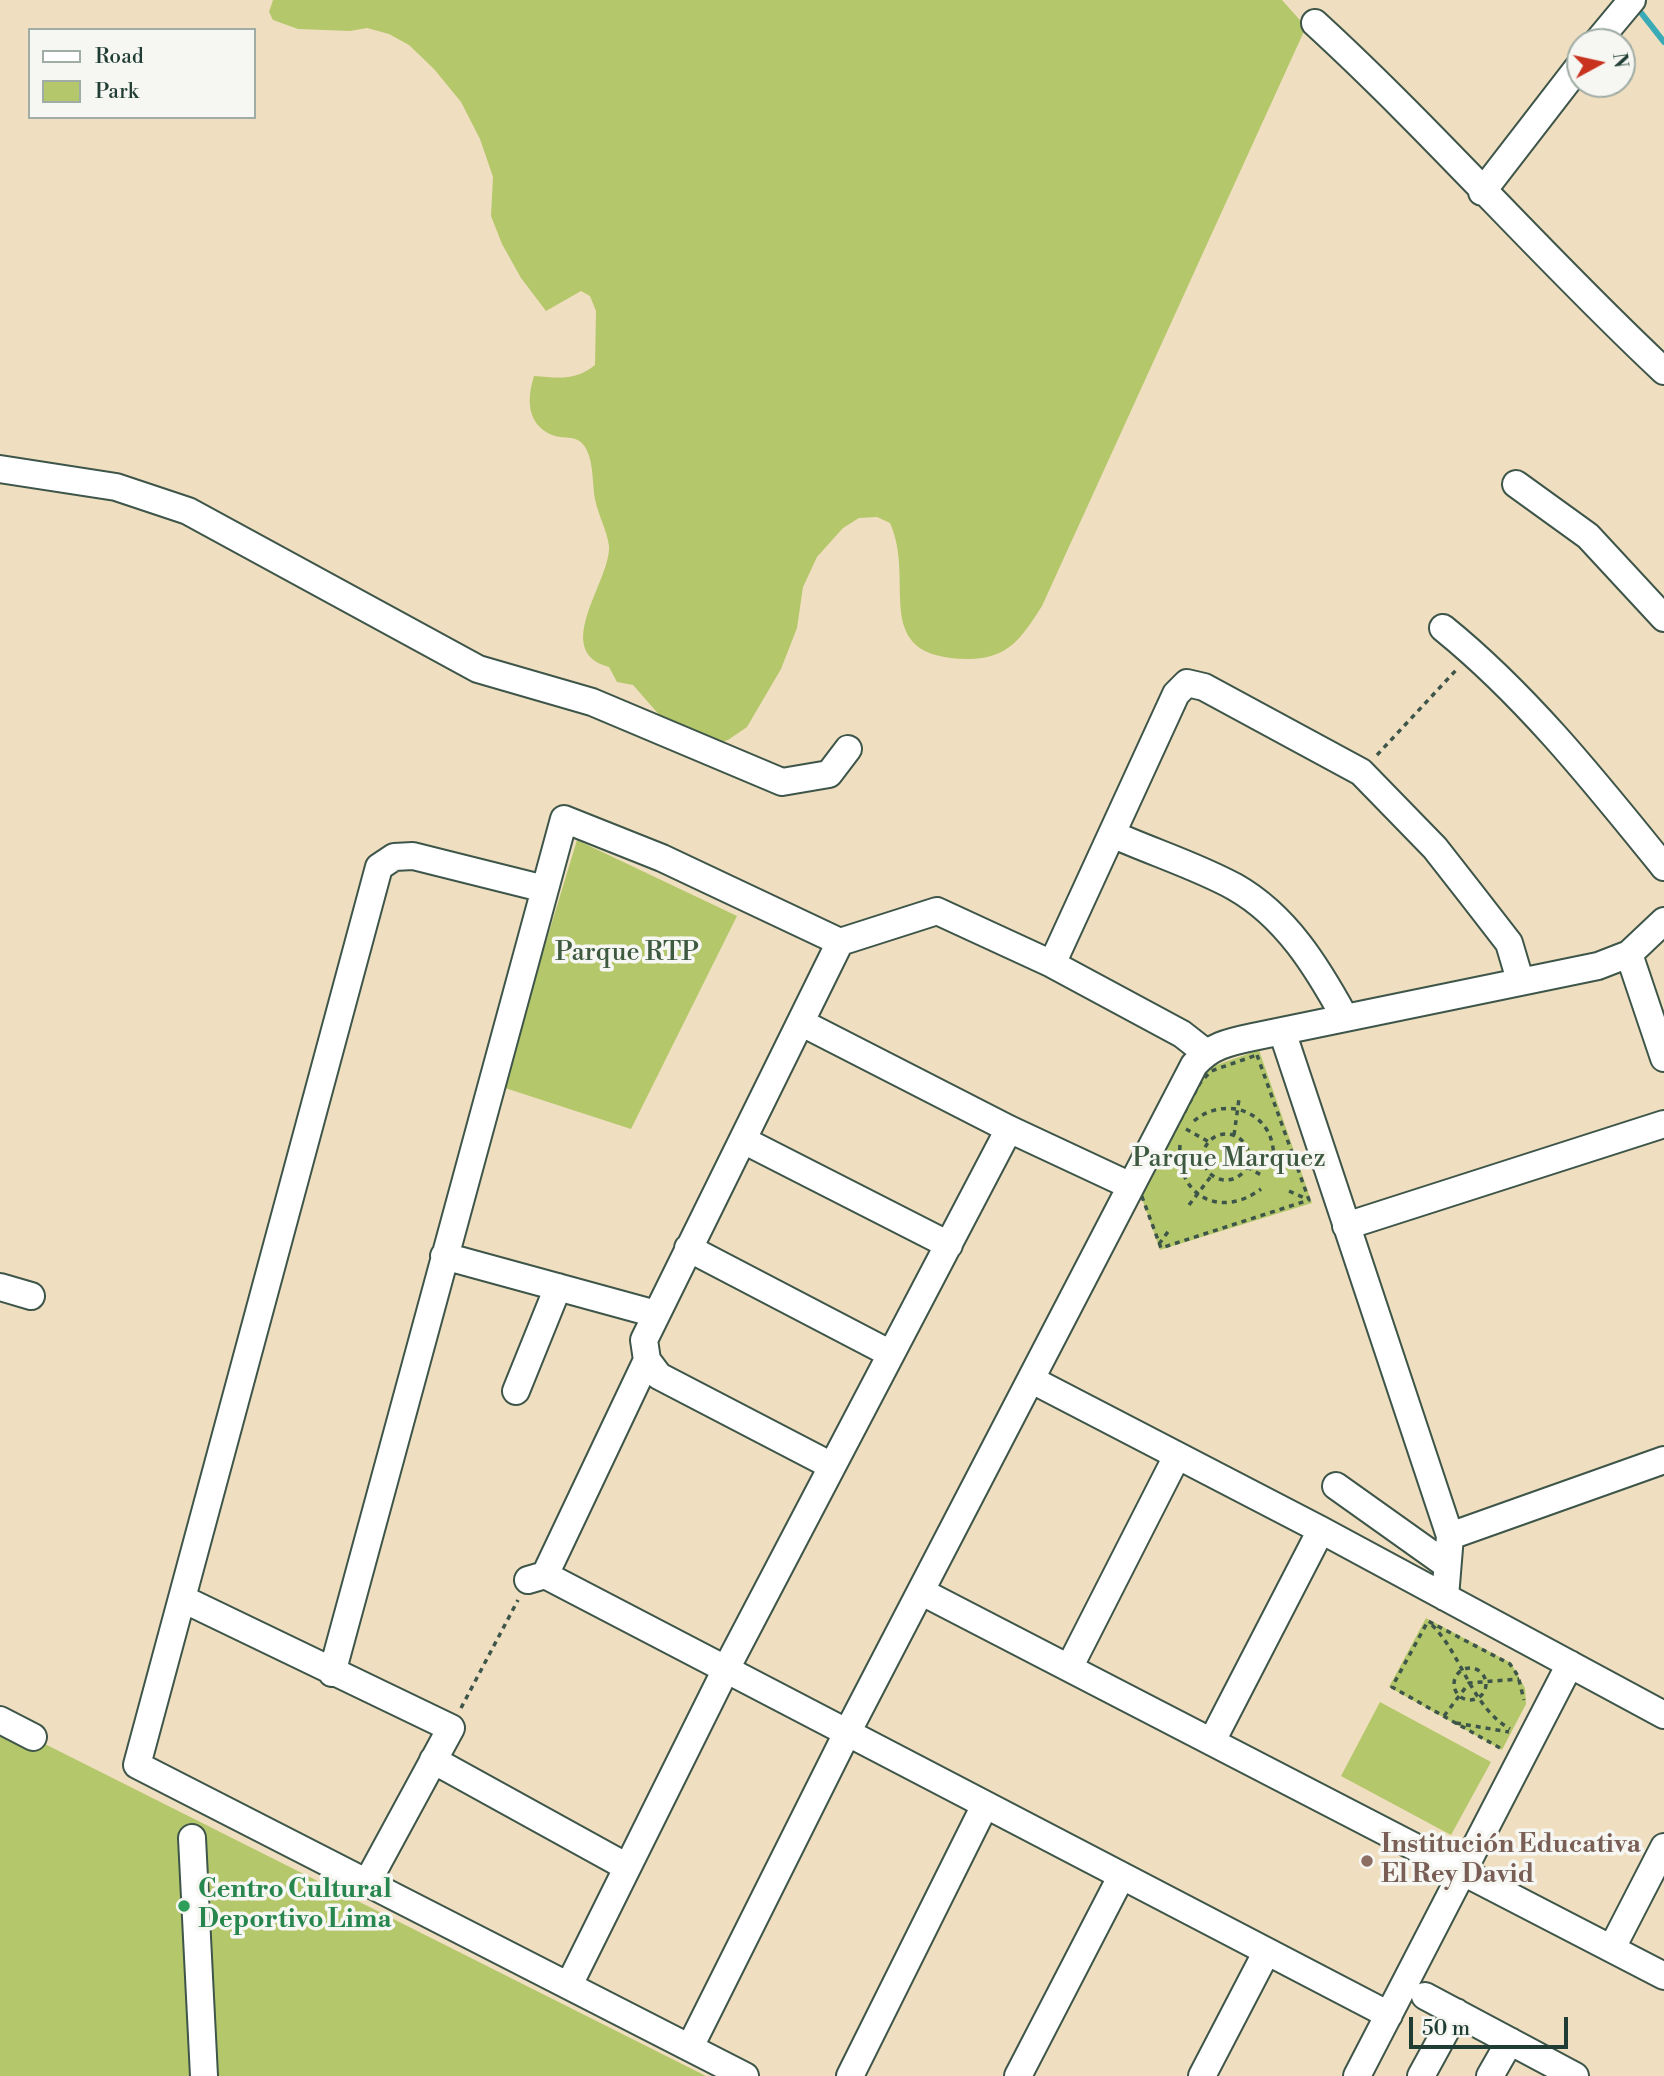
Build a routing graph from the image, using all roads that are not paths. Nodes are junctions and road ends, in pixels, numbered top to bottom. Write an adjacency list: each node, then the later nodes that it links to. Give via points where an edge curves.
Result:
1 (1628, 4): 3 (street)
2 (1315, 23): 5 (street)
3 (1608, 28)
4 (1566, 83): 5 (street)
5 (1482, 192): 6 (street)
6 (1664, 371)
7 (0, 468): 11 (street, via 116,487 188,510 478,669 592,702 782,782 829,774)
8 (1516, 484): 9 (street, via 1588,536)
9 (1664, 618)
10 (1443, 628): 13 (street, via 1473,652 1588,774)
11 (848, 749)
12 (1112, 834): 18 (street); 19 (street, via 1176,694 1187,683 1204,687 1361,772 1435,848 1509,943); 20 (street, via 1236,888 1278,920 1317,967)
13 (1664, 867)
14 (545, 889): 16 (street, via 564,819 746,895); 32 (street); 50 (street, via 413,856 394,857 379,867)
15 (1664, 921): 17 (street)
16 (840, 942): 18 (street, via 937,911); 21 (street)
17 (1629, 954): 19 (street, via 1598,966); 24 (street)
18 (1052, 964): 23 (street, via 1182,1034)
19 (1520, 980): 20 (street)
20 (1344, 1016): 22 (street)
21 (802, 1023): 26 (street); 27 (street)
22 (1282, 1031): 23 (street); 29 (street)
23 (1205, 1052): 28 (street)
24 (1664, 1058)
25 (1664, 1124): 29 (street)
26 (1009, 1129): 28 (street); 30 (street)
27 (743, 1140): 30 (street); 31 (street)
28 (1131, 1186): 39 (street)
29 (1346, 1226): 46 (street)
30 (949, 1245): 37 (street)
31 (688, 1248): 36 (street); 37 (street)
32 (444, 1256): 34 (street); 54 (street)
33 (0, 1287): 35 (street)
34 (558, 1287): 36 (street); 40 (street)
35 (31, 1296)
36 (656, 1314): 38 (street, via 645,1340)
37 (891, 1354): 43 (street)
38 (647, 1360): 43 (street, via 659,1376); 53 (street, via 536,1578)
39 (1032, 1380): 41 (street); 48 (street)
40 (516, 1391)
41 (1177, 1456): 45 (street); 52 (street)
42 (1664, 1460): 46 (street)
43 (832, 1466): 53 (street)
44 (1336, 1486): 47 (street)
45 (1321, 1530): 49 (street); 57 (street)
46 (1450, 1536): 47 (street)
47 (1447, 1565): 49 (street)
48 (922, 1592): 52 (street); 56 (street)
49 (1446, 1597): 51 (street)
50 (183, 1599): 54 (street); 65 (street, via 137,1765)
51 (1570, 1664): 55 (street); 63 (street)
52 (1069, 1668): 57 (street)
53 (726, 1669): 56 (street); 62 (street)
54 (332, 1673): 58 (street, via 451,1728)
55 (1664, 1714)
56 (847, 1733): 59 (street); 74 (street)
57 (1212, 1741): 63 (street)
58 (433, 1760): 62 (street); 65 (street)
59 (985, 1805): 64 (street); 77 (street)
60 (192, 1838): 75 (street)
61 (1664, 1847): 66 (street)
62 (627, 1867): 69 (street)
63 (1464, 1872): 66 (street); 72 (street)
64 (1121, 1877): 67 (street); 78 (street)
65 (368, 1881): 69 (street)
66 (1612, 1948): 68 (street)
67 (1266, 1953): 72 (street); 79 (street)
68 (1664, 1976)
69 (569, 1985): 74 (street)
70 (1425, 1996): 71 (street)
71 (1456, 2012): 73 (street); 81 (street)
72 (1389, 2015): 80 (street)
73 (1510, 2041): 82 (street); 83 (street)
74 (690, 2048): 76 (street)
75 (204, 2076)
76 (745, 2076)
77 (850, 2076)
78 (1018, 2076)
79 (1202, 2076)
80 (1357, 2076)
81 (1421, 2076)
82 (1490, 2076)
83 (1575, 2076)

